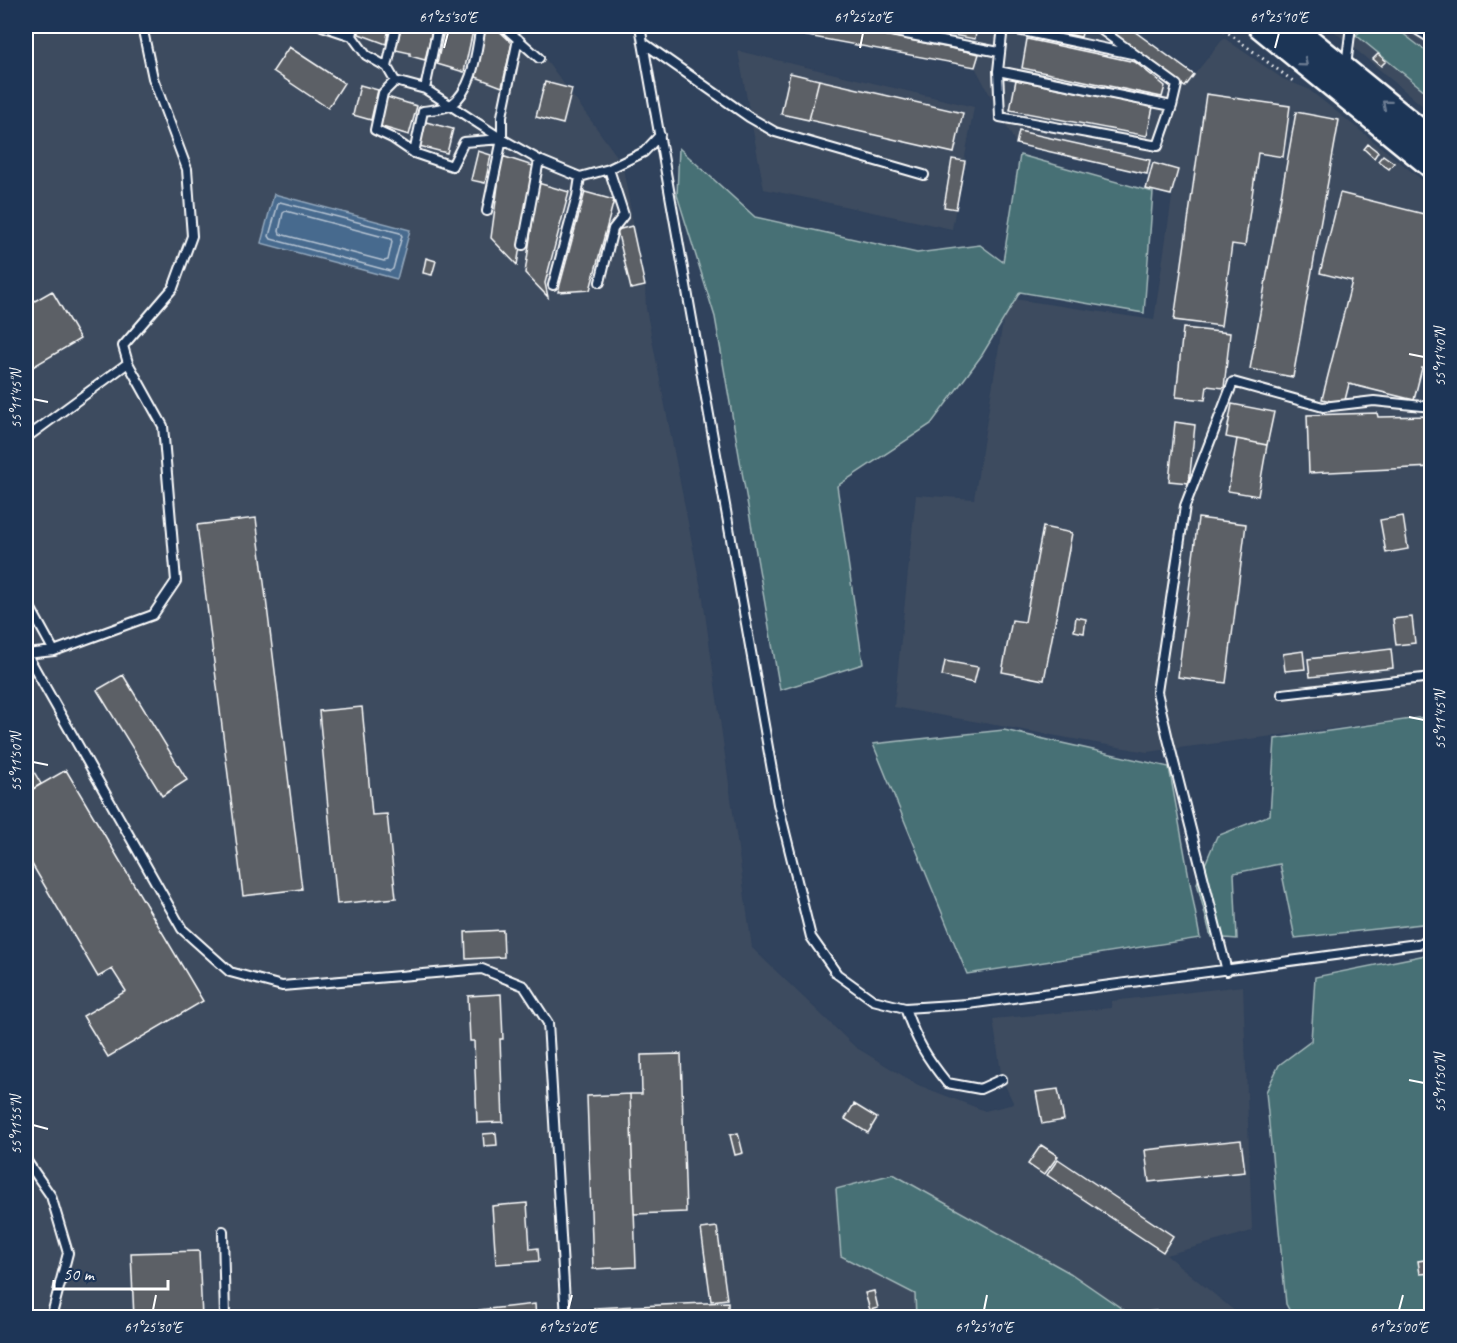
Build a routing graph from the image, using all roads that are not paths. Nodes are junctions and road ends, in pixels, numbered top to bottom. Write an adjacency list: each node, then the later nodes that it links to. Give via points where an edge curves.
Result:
1 (142, 26): 43 (lane, via 153,78 186,169 192,236 173,288 123,346)
2 (322, 26): 16 (lane)
3 (354, 26): 16 (lane)
4 (396, 26): 23 (lane)
5 (438, 26): 27 (lane)
6 (481, 26): 28 (lane, via 471,75 463,93)
7 (502, 26): 17 (lane)
8 (640, 26): 19 (lane)
9 (865, 26): 20 (lane)
10 (1003, 26): 20 (lane); 21 (lane)
11 (1096, 26): 21 (lane)
12 (1259, 26): 35 (main road, one-way to 35)
13 (1292, 26): 24 (main road)
14 (1350, 26): 24 (lane)
15 (1411, 26): 18 (lane)
16 (352, 36): 23 (lane, via 366,55)
17 (518, 39): 22 (lane); 31 (lane, via 502,116)
18 (1431, 39)
19 (645, 44): 30 (lane); 37 (lane, via 775,132)
20 (999, 52): 25 (lane)
21 (1133, 55): 29 (lane, via 1177,85)
22 (539, 58)
23 (387, 67): 26 (lane)
24 (1345, 70): 32 (main road, one-way to 24)
25 (998, 71): 29 (lane); 29 (lane, via 1000,117 1158,146)
26 (395, 81): 27 (lane); 33 (lane, via 383,93 375,130)
27 (425, 89): 28 (lane)
28 (449, 106): 31 (lane); 33 (lane, via 423,111)
29 (1172, 106)
30 (660, 135): 36 (lane, via 644,152); 53 (lane, via 778,804 811,937 837,974 873,1000)
31 (502, 139): 33 (lane, via 464,142 452,166); 34 (lane); 39 (lane)
32 (1431, 141)
33 (414, 153)
34 (539, 160): 38 (lane); 40 (lane)
35 (1431, 167)
36 (609, 169): 38 (lane); 41 (lane, via 624,215 613,229)
37 (924, 175)
38 (580, 177): 42 (lane)
39 (487, 211)
40 (523, 245)
41 (600, 282)
42 (553, 285)
43 (128, 363): 45 (lane); 47 (lane, via 163,426 176,581 153,615)
44 (1431, 407): 52 (lane, via 1374,401 1323,407 1233,382 1185,506 1157,692)
45 (26, 438)
46 (26, 600): 47 (lane)
47 (54, 651): 48 (lane)
48 (26, 654): 59 (lane, via 183,929 230,972 282,986 482,969 524,986 548,1023)
49 (1431, 677): 50 (lane)
50 (1282, 694)
51 (1431, 942): 52 (lane)
52 (1227, 971): 53 (lane, via 968,1004)
53 (905, 1008): 54 (lane, via 914,1036 947,1083 980,1089)
54 (1002, 1079)
55 (26, 1160): 57 (lane, via 51,1196 68,1253)
56 (223, 1232): 58 (lane)
57 (51, 1317)
58 (225, 1317)
59 (566, 1317)

